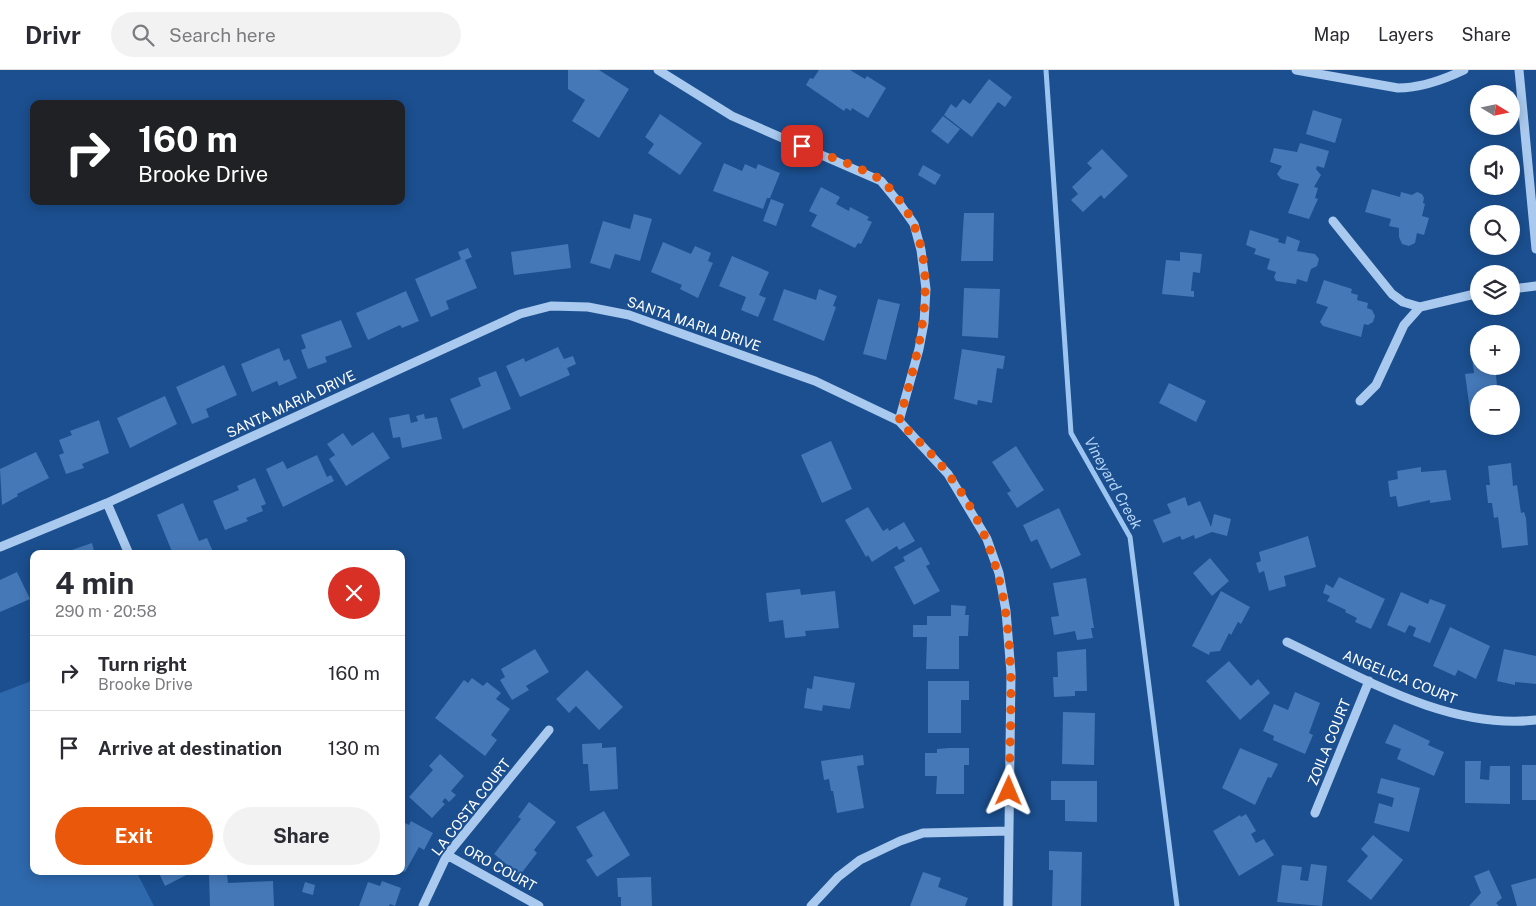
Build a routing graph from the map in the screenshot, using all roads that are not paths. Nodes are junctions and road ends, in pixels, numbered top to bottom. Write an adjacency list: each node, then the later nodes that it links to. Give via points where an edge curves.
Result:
1 (658, 70): 13 (street, via 732,116 881,181 914,224 926,289 924,323)
2 (1296, 70): 3 (street, via 1404,88 1438,81)
3 (1464, 70)
4 (1519, 70): 5 (street)
5 (1534, 214): 7 (street)
6 (1332, 221): 11 (street, via 1392,294 1403,302)
7 (1536, 249)
8 (1536, 286): 9 (street)
9 (1520, 287)
10 (1470, 296): 11 (street)
11 (1420, 307): 12 (street, via 1404,325 1376,385)
12 (1360, 401)
13 (899, 421): 14 (street, SANTA MARIA DRIVE, via 816,381 629,315 588,307 551,306 520,314); 22 (street, SANTA MARIA DRIVE, via 948,474 962,495 987,539 999,573 1010,638)
14 (107, 503): 15 (street, SANTA MARIA DRIVE); 16 (street)
15 (0, 547)
16 (128, 550)
17 (1287, 642): 18 (street, ANGELICA COURT)
18 (1369, 681): 19 (street, ANGELICA COURT, via 1454,715 1510,722); 21 (street, ZOILA COURT)
19 (1536, 720)
20 (550, 730): 23 (street, LA COSTA COURT)
21 (1315, 813)
22 (1009, 831): 26 (street, via 923,833 900,841 860,860 838,877); 27 (street, SANTA MARIA DRIVE)
23 (447, 855): 24 (street, LA COSTA COURT); 25 (street, ORO COURT)
24 (422, 906)
25 (539, 906)
26 (811, 906)
27 (1008, 906)

